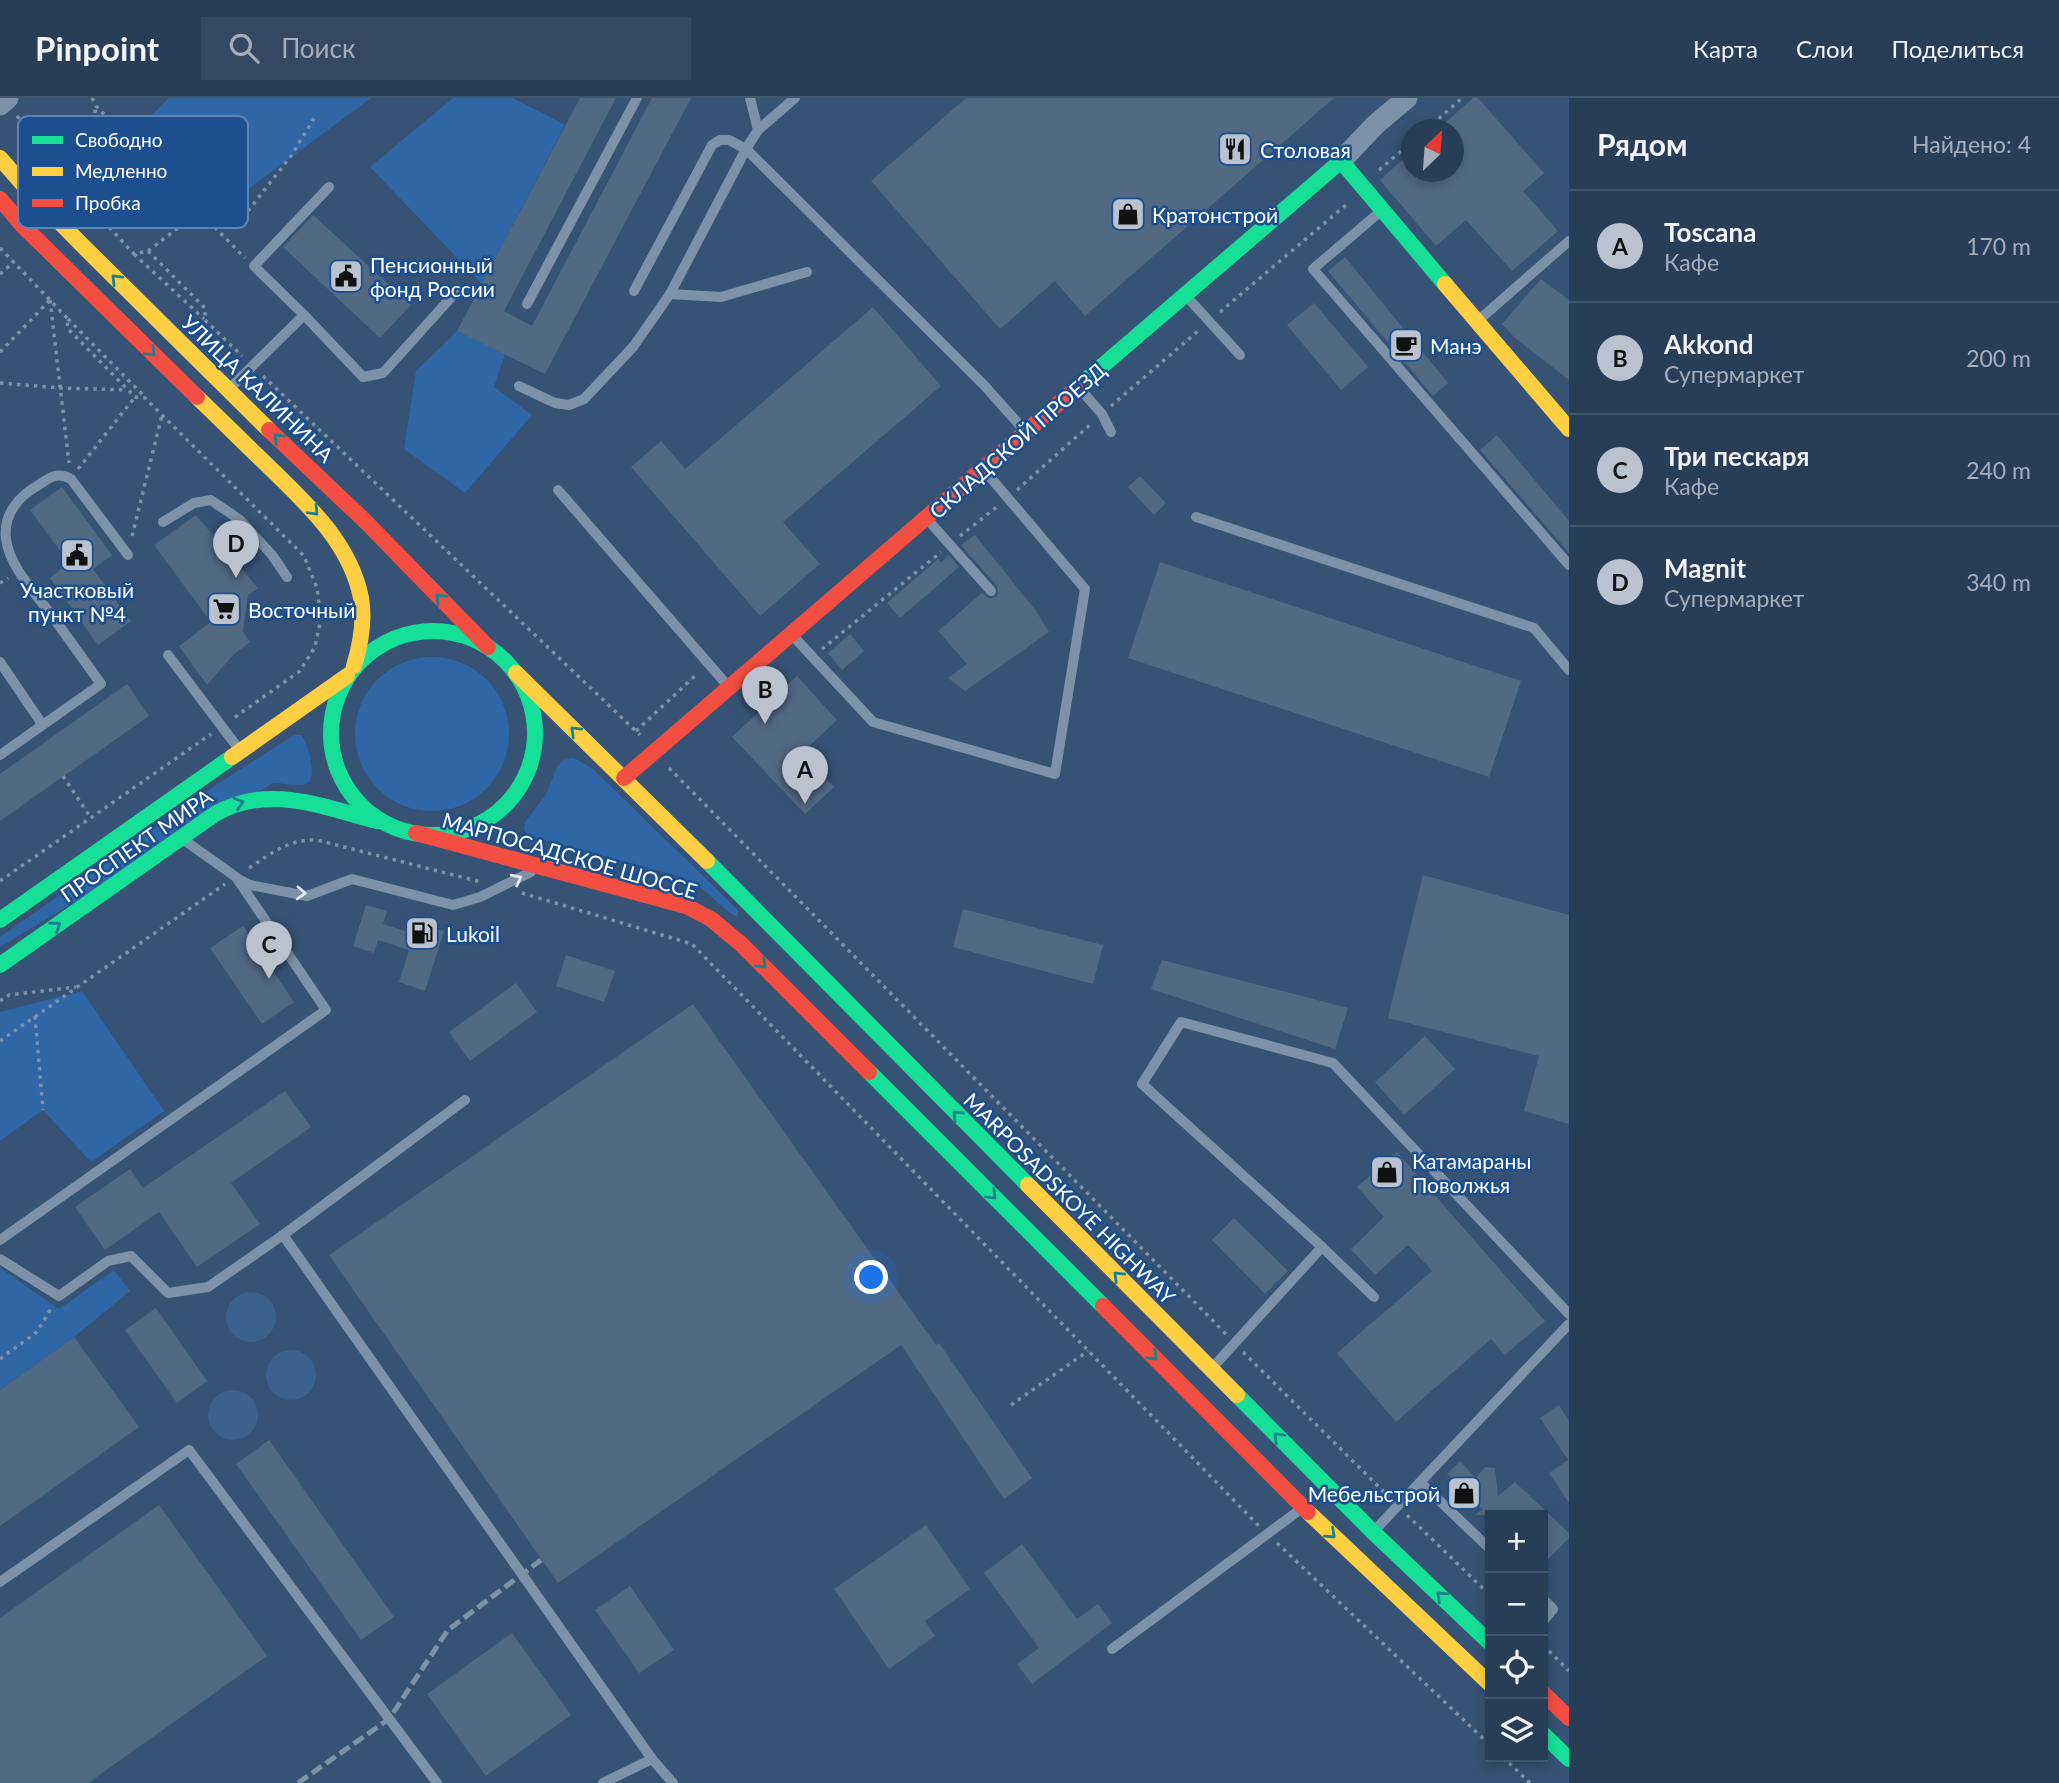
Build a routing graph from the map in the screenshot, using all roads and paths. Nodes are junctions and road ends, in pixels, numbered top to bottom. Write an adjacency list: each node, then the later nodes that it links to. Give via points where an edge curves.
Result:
1 (92, 98): 8 (path)
2 (637, 98): 45 (lane)
3 (750, 98): 14 (lane)
4 (795, 98): 14 (lane)
5 (1407, 98): 18 (street, СКЛАДСКОЙ ПРОЕЗД)
6 (1462, 98): 13 (path)
7 (7, 105): 12 (path)
8 (96, 106): 9 (path); 10 (path)
9 (94, 116)
10 (106, 116)
11 (315, 117): 25 (path)
12 (18, 119)
13 (1438, 119)
14 (758, 130): 15 (lane)
15 (746, 149): 40 (lane, via 729,140 712,145); 42 (lane); 66 (lane)
16 (1401, 151): 19 (path)
17 (0, 158): 20 (main road, УЛИЦА КАЛИНИНА, one-way to 17)
18 (1342, 161): 24 (main road); 43 (main road, СКЛАДСКОЙ ПРОЕЗД)
19 (1375, 173)
20 (18, 179)
21 (329, 187): 37 (lane)
22 (1353, 199): 49 (path)
23 (0, 200): 26 (main road, one-way to 26)
24 (1383, 209): 50 (main road); 77 (lane, via 1313,269)
25 (248, 211)
26 (18, 220)
27 (26, 228): 87 (main road, one-way to 87, via 303,500 334,536 361,601 364,630)
28 (66, 228): 60 (main road, УЛИЦА КАЛИНИНА, one-way to 28)
29 (110, 228): 35 (path)
30 (179, 228): 34 (path)
31 (216, 228): 37 (path)
32 (1569, 241): 50 (lane)
33 (0, 248): 36 (path)
34 (148, 251): 35 (path); 48 (path, via 206,309)
35 (134, 254): 48 (path)
36 (14, 262): 39 (path); 44 (path)
37 (254, 266): 46 (lane)
38 (807, 272): 42 (lane, via 721,297)
39 (0, 274)
40 (634, 291)
41 (456, 292): 46 (lane, via 383,373 363,377)
42 (670, 294): 56 (lane, via 633,347 584,400 555,403)
43 (1185, 295): 49 (lane); 57 (main road, СКЛАДСКОЙ ПРОЕЗД)
44 (50, 300): 47 (path); 51 (path); 58 (path)
45 (527, 304)
46 (304, 315): 60 (lane)
47 (68, 319): 59 (path, via 67,328); 62 (path)
48 (204, 320): 53 (path)
49 (1210, 321): 52 (lane); 63 (path)
50 (1478, 321): 65 (main road)
51 (0, 352)
52 (1240, 355)
53 (247, 361)
54 (262, 376): 92 (path)
55 (0, 383): 58 (path)
56 (519, 386)
57 (1078, 387): 63 (lane); 66 (main road, СКЛАДСКОЙ ПРОЕЗД)
58 (60, 388): 59 (path); 69 (path)
59 (129, 390): 61 (path)
60 (228, 390): 81 (main road, УЛИЦА КАЛИНИНА, one-way to 60)
61 (135, 397): 62 (path); 69 (path)
62 (145, 398): 64 (path)
63 (1102, 414): 67 (lane); 71 (path)
64 (162, 415): 76 (path); 90 (path, via 303,556 317,588 319,628 315,647 300,671)
65 (1569, 429)
66 (1026, 432): 68 (main road, СКЛАДСКОЙ ПРОЕЗД)
67 (1111, 432)
68 (983, 469): 71 (lane); 73 (main road, СКЛАДСКОЙ ПРОЕЗД)
69 (71, 479): 76 (lane); 91 (lane, via 54,475 25,493 6,525 6,541 18,570 101,684)
70 (558, 490): 85 (lane)
71 (1009, 498): 75 (path); 83 (lane, via 1085,589 1055,774 873,722)
72 (1196, 516): 86 (lane, via 1534,628)
73 (926, 518): 75 (lane); 80 (main road, СКЛАДСКОЙ ПРОЕЗД)
74 (163, 522): 78 (lane, via 194,502 211,500 240,520)
75 (950, 544): 79 (lane); 83 (path)
76 (128, 555)
77 (1569, 565)
78 (287, 577)
79 (991, 591)
80 (791, 634): 83 (lane); 89 (main road, СКЛАДСКОЙ ПРОЕЗД)
81 (488, 647): 87 (main road, via 455,634 420,631 391,639 366,654); 88 (main road)
82 (168, 655): 95 (lane)
83 (812, 657)
84 (0, 662): 91 (lane)
85 (708, 664): 89 (lane); 92 (path)
86 (1569, 670)
87 (351, 671): 95 (main road, ПРОСПЕКТ МИРА); 101 (main road, via 331,716 334,760 355,798)
88 (516, 673): 99 (main road, one-way to 88); 102 (main road, via 533,710 535,736 531,762 520,786 503,807 469,828 443,834)
89 (729, 687): 99 (main road, СКЛАДСКОЙ ПРОЕЗД)
90 (229, 722)
91 (43, 724): 96 (lane)
92 (636, 731): 93 (path)
93 (642, 738)
94 (191, 748): 100 (path)
95 (240, 751): 111 (main road, ПРОСПЕКТ МИРА)
96 (0, 755)
97 (668, 766): 127 (path)
98 (63, 776): 100 (path)
99 (624, 778): 131 (main road, MARPOSADSKOYE HIGHWAY, one-way to 99)
100 (91, 818): 107 (path)
101 (389, 825): 102 (main road); 103 (main road, ПРОСПЕКТ МИРА, one-way to 101, via 230,806 254,799 286,800)
102 (416, 833): 104 (main road, МАРПОСАДСКОЕ ШОССЕ)
103 (181, 838): 106 (lane); 112 (main road, ПРОСПЕКТ МИРА, one-way to 103)
104 (543, 866): 106 (lane, one-way to 104, via 250,886 307,896 352,879 453,905); 135 (main road, МАРПОСАДСКОЕ ШОССЕ, one-way to 135, via 686,906 711,919 741,944)
105 (249, 869): 108 (path, via 281,847 317,840)
106 (236, 877): 120 (lane, via 327,1010)
107 (0, 881)
108 (484, 883)
109 (225, 884): 113 (path)
110 (525, 894): 128 (path, via 692,944)
111 (0, 920)
112 (0, 965)
113 (78, 987): 114 (path, via 9,995); 115 (path)
114 (0, 1001)
115 (35, 1017): 116 (path); 118 (path)
116 (0, 1041)
117 (465, 1100): 119 (lane)
118 (43, 1110)
119 (283, 1235): 123 (lane, via 208,1287 167,1293 131,1256 108,1261); 152 (lane)
120 (0, 1240)
121 (1322, 1247): 124 (lane); 125 (lane, via 1142,1084 1181,1022 1333,1063); 131 (lane)
122 (0, 1259): 123 (lane)
123 (59, 1296): 130 (path, via 37,1332)
124 (1374, 1297)
125 (1569, 1314)
126 (1569, 1324): 133 (lane)
127 (1229, 1338)
128 (1088, 1350): 132 (path); 137 (path)
129 (1242, 1351): 134 (path)
130 (0, 1359)
131 (1210, 1370): 138 (main road, MARPOSADSKOYE HIGHWAY, one-way to 131)
132 (1011, 1405)
133 (1421, 1483): 138 (lane); 140 (lane)
134 (1393, 1501)
135 (1303, 1507): 144 (lane); 147 (main road, one-way to 147)
136 (1420, 1527): 142 (path)
137 (1262, 1528)
138 (1373, 1532): 143 (main road, MARPOSADSKOYE HIGHWAY, one-way to 138)
139 (1274, 1541): 151 (path)
140 (1485, 1544)
141 (0, 1582): 155 (lane, via 189,1450)
142 (1485, 1590)
143 (1485, 1638)
144 (1112, 1648)
145 (1548, 1650): 146 (path)
146 (1569, 1671)
147 (1485, 1679)
148 (1548, 1698): 149 (main road)
149 (1569, 1718)
150 (1548, 1739): 153 (main road)
151 (1485, 1740)
152 (652, 1759): 156 (lane); 157 (lane)
153 (1569, 1759)
154 (1508, 1762): 158 (path)
155 (437, 1783)
156 (603, 1783)
157 (673, 1783)
158 (1530, 1783)

